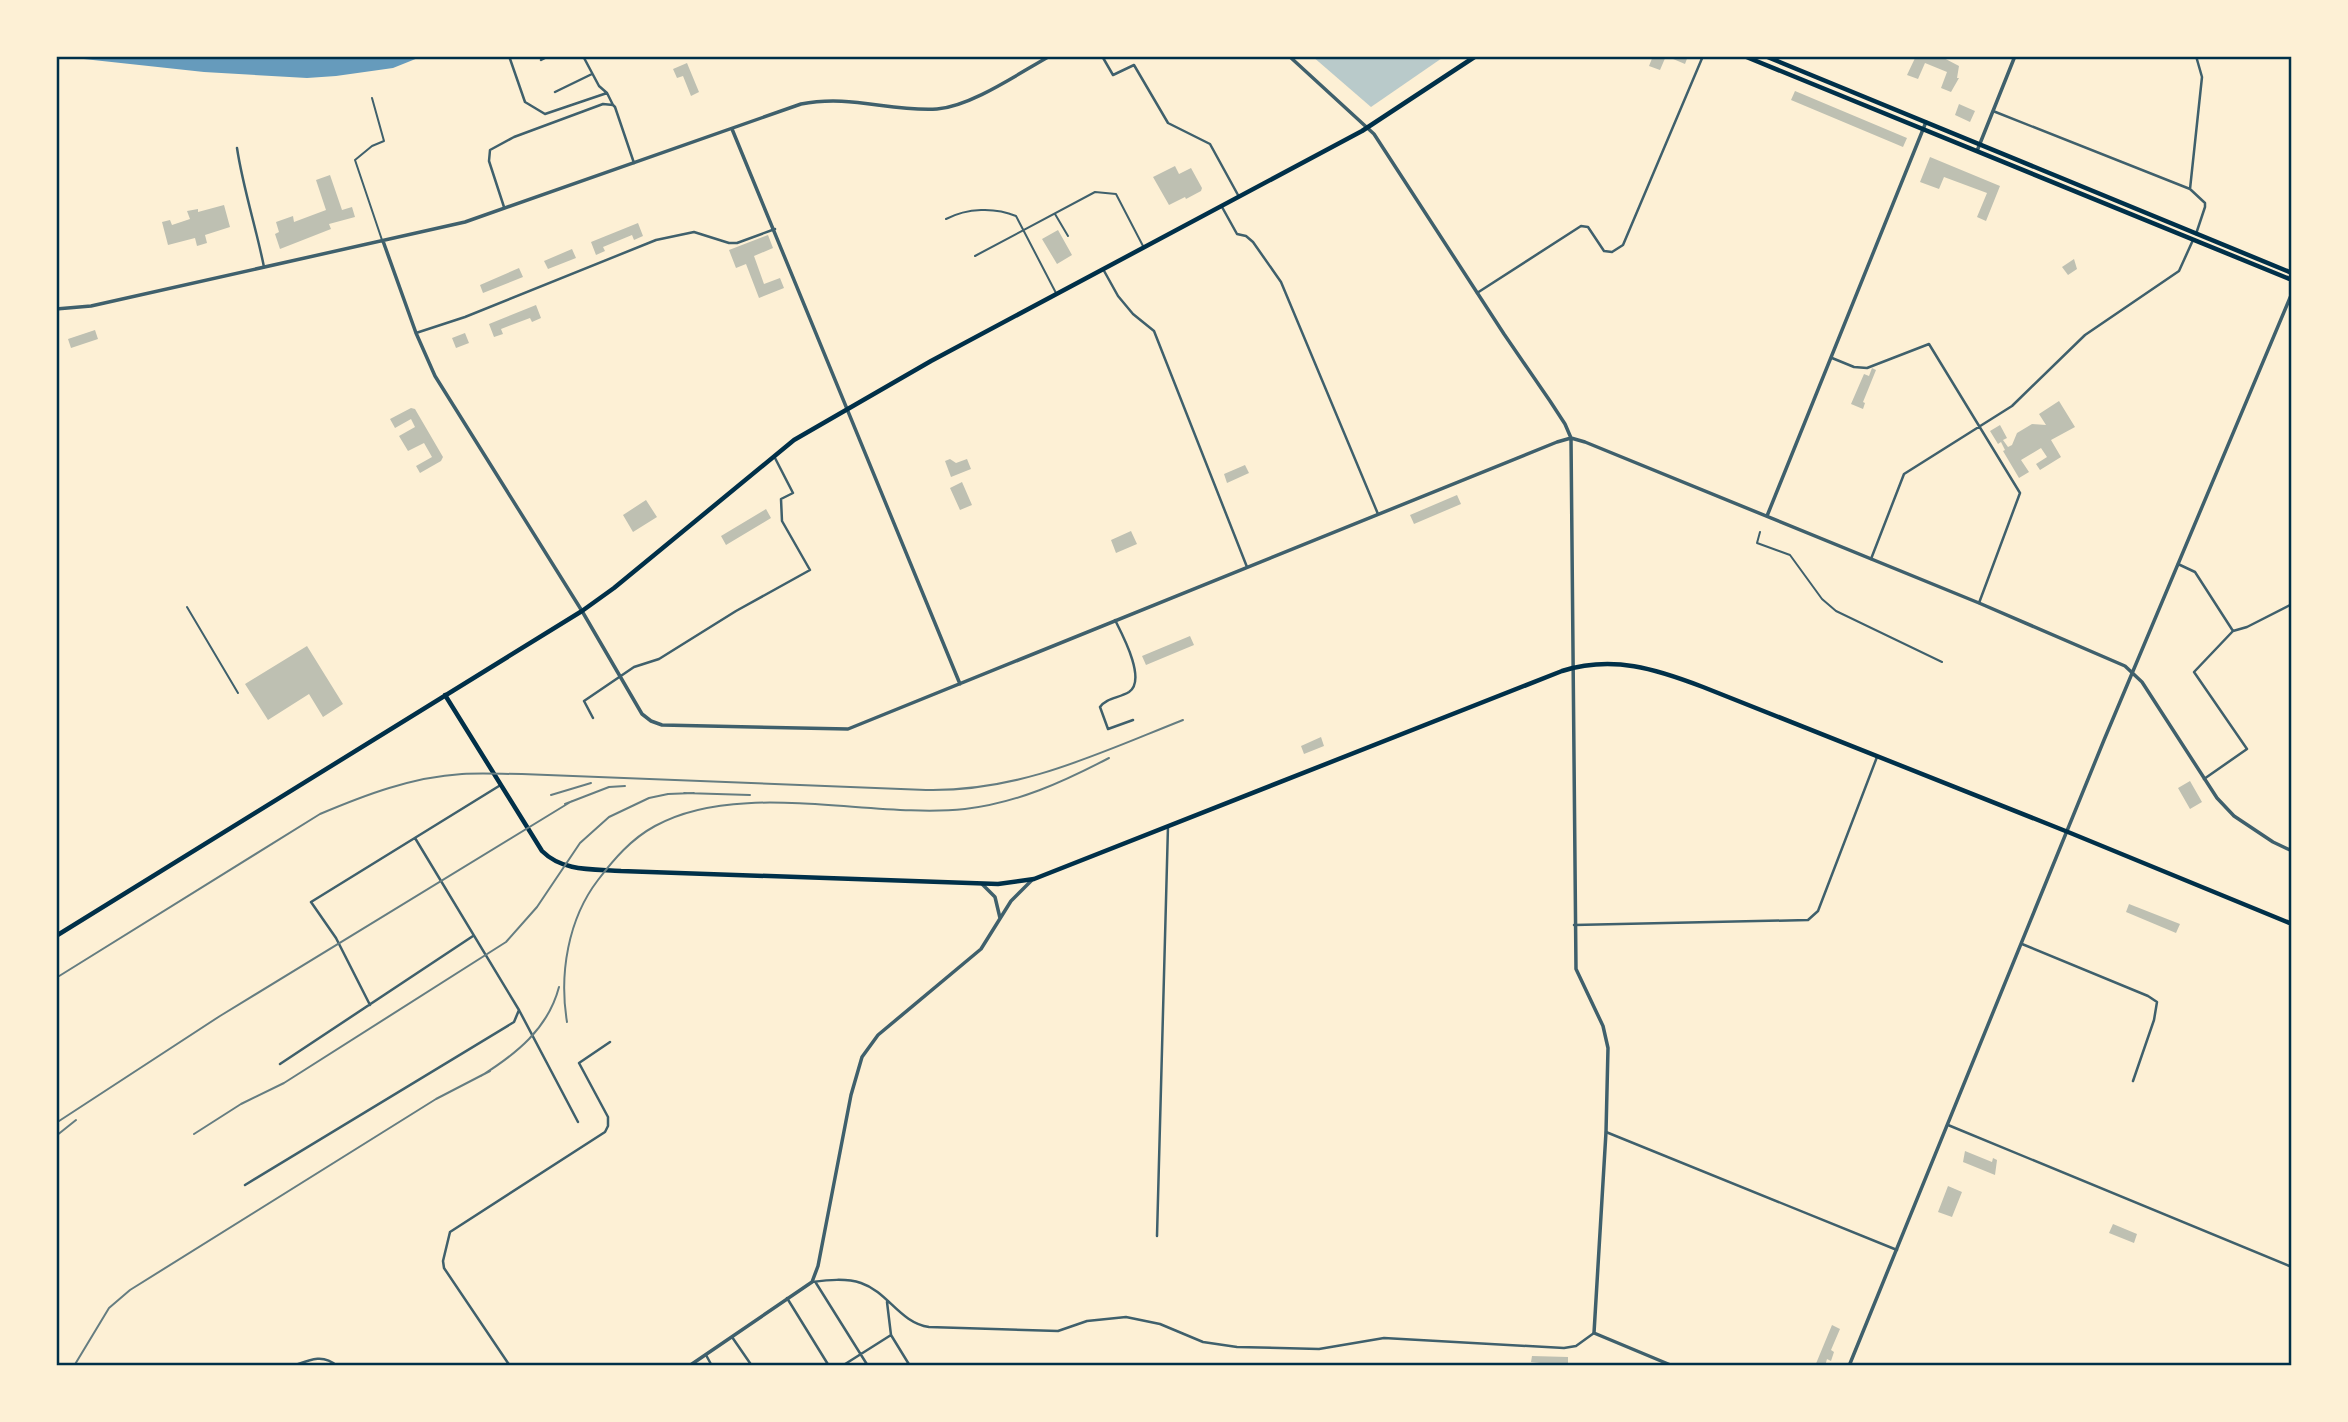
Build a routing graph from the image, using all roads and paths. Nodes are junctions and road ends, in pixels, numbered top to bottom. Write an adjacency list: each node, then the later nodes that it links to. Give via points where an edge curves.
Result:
1 (509, 56): 16 (street, via 525,102 545,114)
2 (549, 56): 13 (street)
3 (583, 56): 14 (street)
4 (1050, 56): 22 (street, via 947,107 821,100)
5 (1102, 56): 33 (street, via 1113,75 1134,65 1168,122 1210,144)
6 (1289, 56): 21 (street)
7 (1476, 56): 21 (main road)
8 (1703, 56): 50 (street, via 1623,244 1612,252 1604,251 1588,227 1581,226)
9 (1744, 56): 23 (main road)
10 (1765, 56): 20 (main road)
11 (2015, 56): 19 (street)
12 (2196, 56): 32 (street, via 2202,77)
13 (541, 60)
14 (592, 74): 15 (street); 16 (street)
15 (555, 92)
16 (607, 93): 18 (street)
17 (372, 98): 43 (lane, via 384,141 355,160)
18 (613, 105): 28 (street); 35 (street, via 603,104 490,150 489,161)
19 (1993, 111): 24 (street); 32 (street)
20 (1926, 122): 23 (street); 24 (main road)
21 (1368, 127): 33 (main road); 50 (street)
22 (732, 128): 28 (street); 38 (street)
23 (1924, 129): 26 (main road); 55 (street)
24 (1979, 144): 26 (street); 27 (main road)
25 (237, 148): 46 (street)
26 (1977, 151): 29 (main road)
27 (2016, 159): 29 (main road); 30 (main road)
28 (634, 163): 35 (street)
29 (2013, 166): 31 (main road)
30 (2058, 177): 31 (main road); 40 (main road)
31 (2055, 183): 42 (main road)
32 (2190, 189): 40 (street, via 2206,207)
33 (1238, 195): 34 (main road)
34 (1220, 205): 44 (main road); 60 (street, via 1237,234 1253,242 1281,282)
35 (505, 208): 43 (street)
36 (1055, 213): 39 (lane); 41 (lane); 44 (lane, via 1096,192 1116,194)
37 (946, 219): 39 (lane, via 975,210 1013,214)
38 (775, 229): 54 (street, via 737,243 694,232 666,237); 56 (street)
39 (1024, 231): 45 (lane); 52 (lane)
40 (2196, 234): 48 (main road)
41 (1069, 236)
42 (2193, 239): 49 (main road); 57 (street, via 2179,271 2085,335 2012,406)
43 (383, 241): 46 (street); 54 (street)
44 (1144, 247): 47 (main road)
45 (975, 256)
46 (264, 267): 53 (street, via 91,306)
47 (1103, 269): 52 (main road); 65 (street, via 1118,296 1154,331)
48 (2292, 273)
49 (2292, 280)
50 (1477, 293): 58 (street)
51 (2292, 293): 64 (street)
52 (1057, 294): 56 (main road)
53 (56, 309)
54 (416, 333): 69 (street, via 456,412)
55 (1832, 358): 57 (street, via 1867,368 1929,344); 61 (street)
56 (847, 408): 59 (main road); 76 (street)
57 (1979, 427): 63 (street, via 1904,474); 66 (street, via 2021,493)
58 (1571, 439): 60 (street); 61 (street); 73 (street)
59 (774, 456): 69 (main road); 75 (street, via 793,493 781,499 782,521 810,570 659,659 641,663)
60 (1378, 514): 65 (street)
61 (1767, 517): 63 (street)
62 (1760, 532): 72 (lane, via 1757,543 1790,555 1836,611)
63 (1871, 559): 66 (street)
64 (2178, 564): 71 (street, via 2195,572); 74 (street)
65 (1247, 567): 70 (street)
66 (1979, 603): 74 (street)
67 (2292, 604): 71 (street)
68 (187, 607): 77 (lane)
69 (582, 611): 75 (street); 78 (main road)
70 (1115, 620): 76 (street); 80 (street, via 1135,669 1133,688 1100,707 1108,729)
71 (2233, 631): 82 (street, via 2194,672 2247,749)
72 (1942, 662)
73 (1574, 667): 81 (main road, via 1621,664 1650,668); 84 (main road); 92 (street)
74 (2133, 671): 82 (street); 85 (street)
75 (620, 676): 76 (street, via 642,714 662,724 835,730 848,729); 79 (street, via 584,701)
76 (960, 684)
77 (238, 693)
78 (445, 695): 83 (main road); 93 (main road)
79 (593, 718)
80 (1133, 720)
81 (1878, 756): 85 (main road); 92 (street, via 1818,911 1808,920)
82 (2204, 779): 87 (street, via 2234,816)
83 (501, 785): 86 (street); 89 (main road, via 542,851 564,866)
84 (1168, 826): 88 (main road); 105 (street)
85 (2068, 832): 91 (main road); 95 (street)
86 (415, 838): 94 (street); 96 (street, via 312,902)
87 (2292, 850)
88 (1034, 879): 89 (main road); 90 (street, via 1017,893)
89 (982, 884): 90 (street, via 995,897)
90 (1000, 919): 108 (street, via 981,949 878,1035 862,1057)
91 (2292, 924)
92 (1574, 925): 103 (street, via 1576,969 1606,1036)
93 (56, 936)
94 (473, 936): 96 (street); 97 (street)
95 (2022, 944): 100 (street, via 2157,1002); 102 (street)
96 (370, 1005): 99 (street)
97 (519, 1010): 101 (street); 104 (street, via 514,1022)
98 (610, 1042): 118 (street, via 579,1063 608,1117 605,1132 450,1232 444,1268)
99 (280, 1064)
100 (2133, 1081)
101 (578, 1122)
102 (1948, 1125): 106 (street); 107 (street)
103 (1606, 1132): 106 (street); 111 (street)
104 (245, 1185)
105 (1157, 1236)
106 (1897, 1250): 127 (street)
107 (2292, 1267)
108 (813, 1282): 109 (street); 110 (street, via 859,1282); 114 (street)
109 (787, 1298): 113 (street); 122 (street)
110 (887, 1302): 111 (street, via 912,1323 929,1327 1058,1331 1087,1321 1126,1317 1160,1324 1203,1342 1246,1348 1319,1349 1384,1338 1564,1348); 112 (street)
111 (1594, 1334): 126 (street)
112 (891, 1335): 114 (street); 125 (street)
113 (732, 1336): 115 (street); 121 (street)
114 (860, 1354): 123 (street); 124 (street)
115 (706, 1355): 119 (street); 120 (street)
116 (293, 1366): 117 (street, via 322,1358)
117 (337, 1366)
118 (510, 1366)
119 (690, 1366)
120 (712, 1366)
121 (752, 1366)
122 (829, 1366)
123 (842, 1366)
124 (868, 1366)
125 (910, 1366)
126 (1673, 1366)
127 (1849, 1366)

